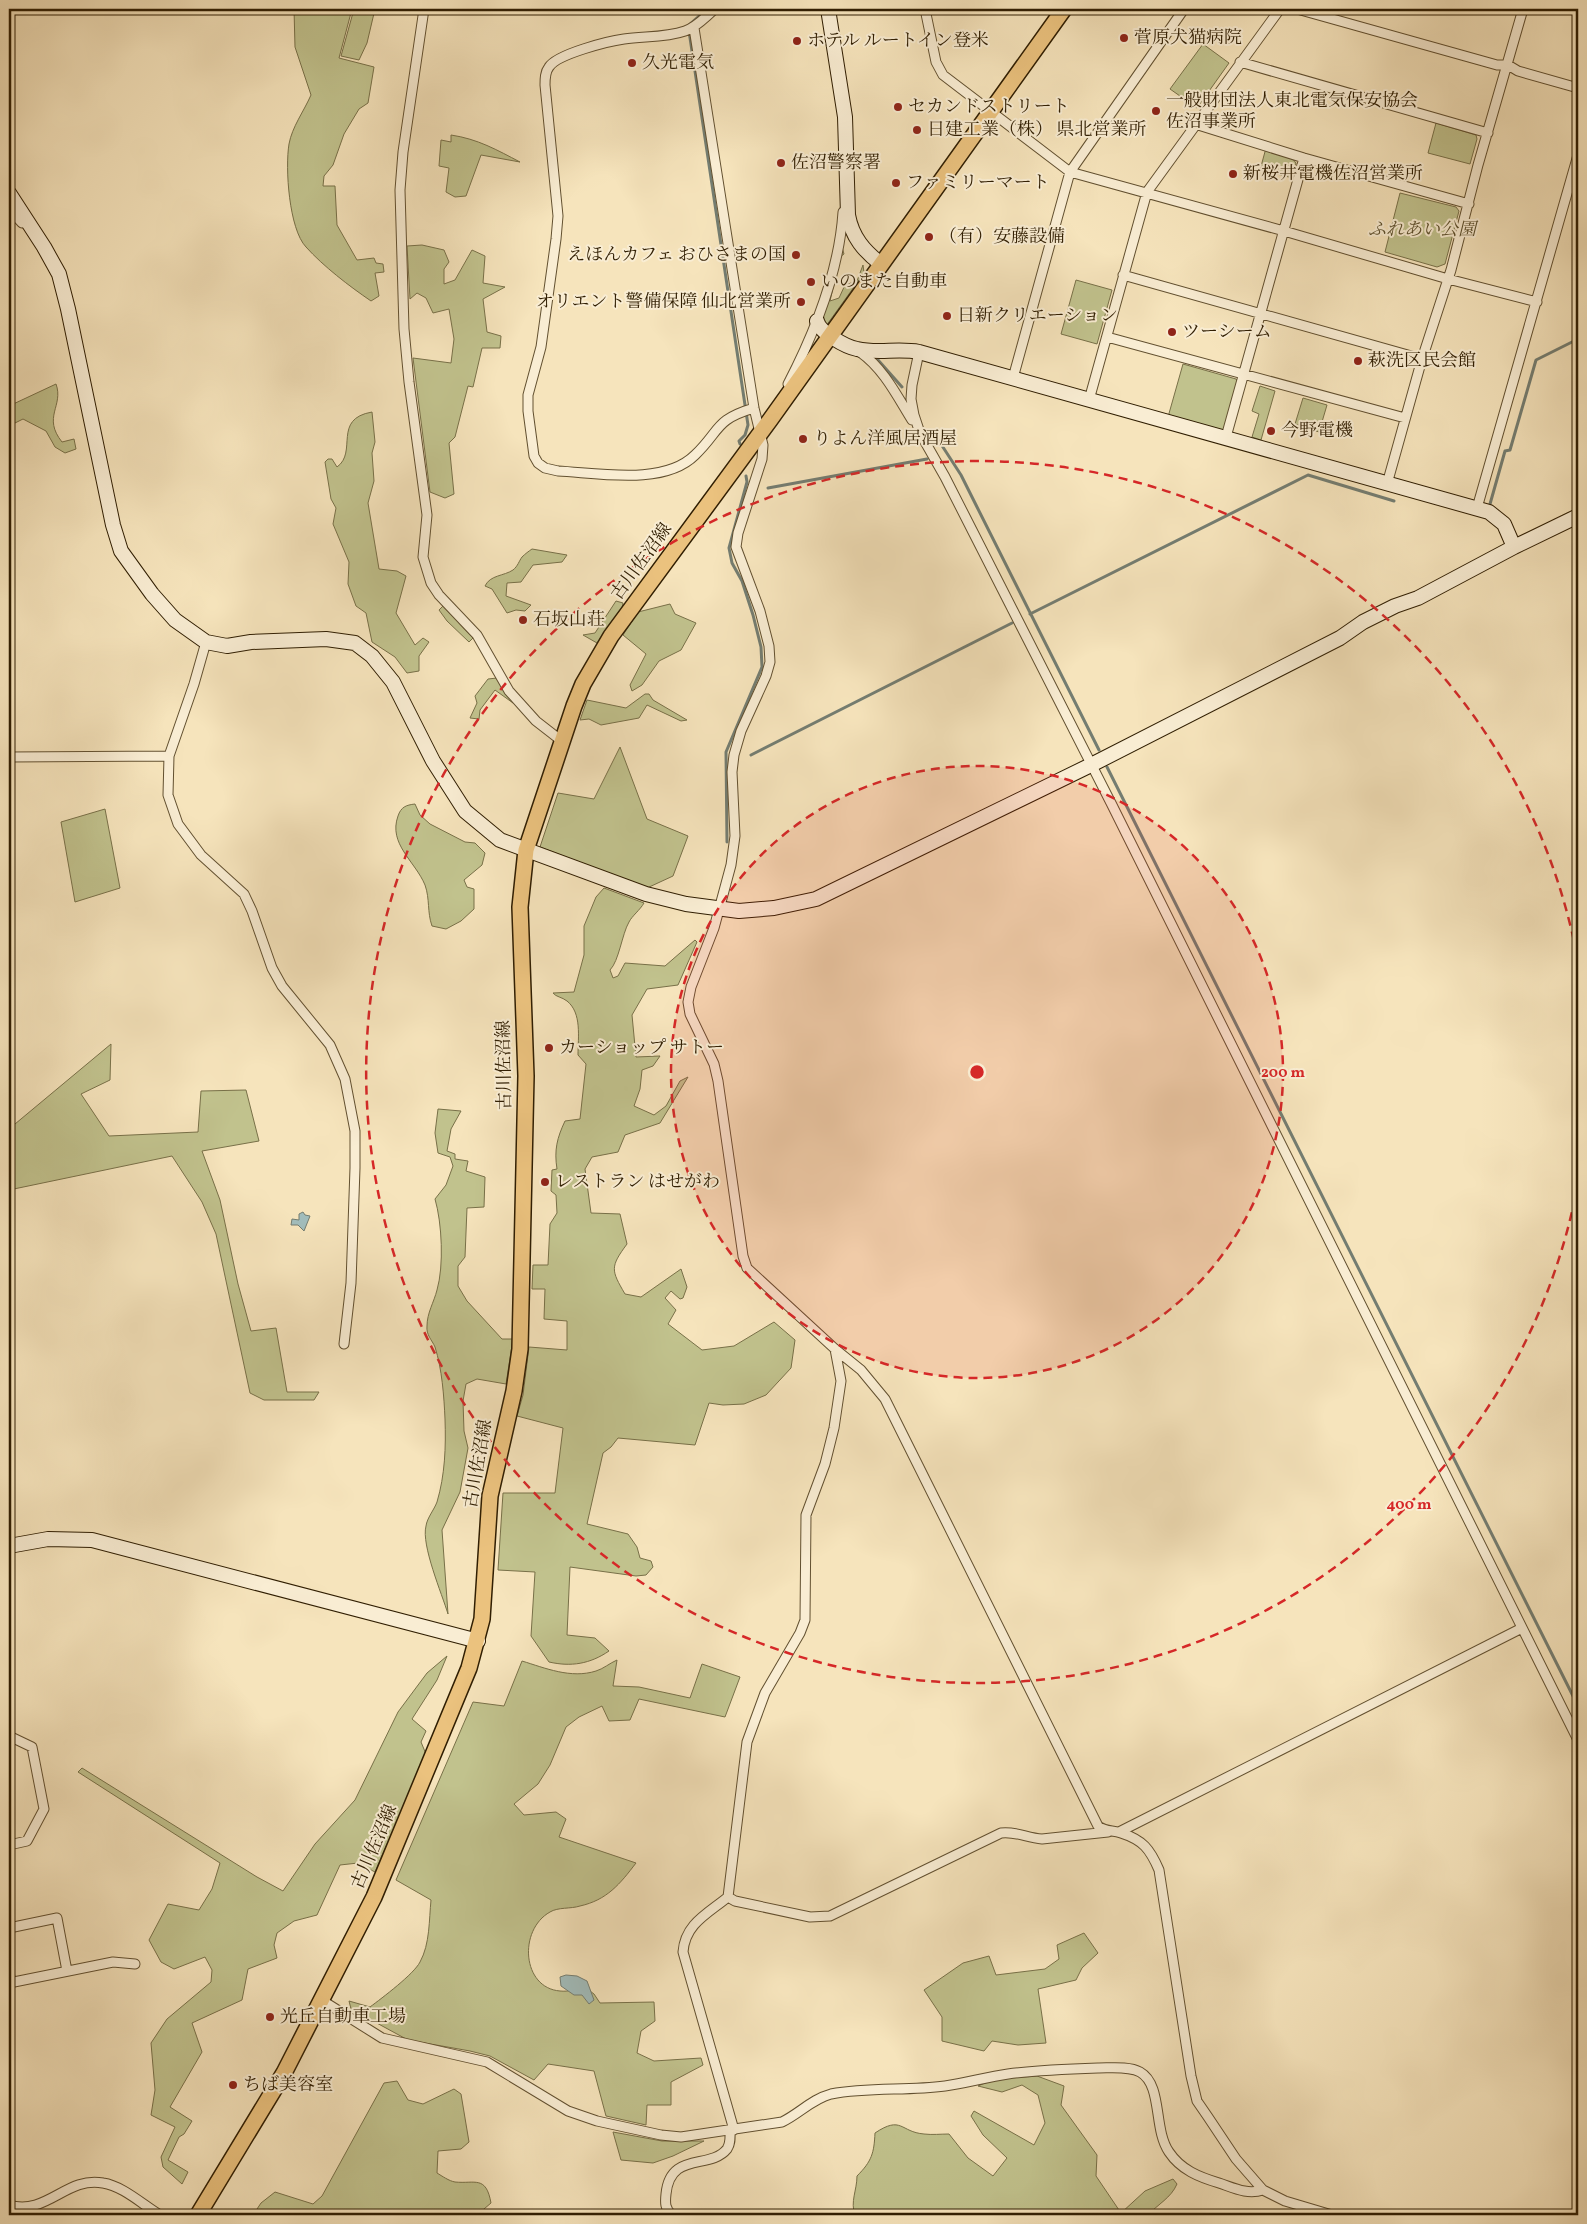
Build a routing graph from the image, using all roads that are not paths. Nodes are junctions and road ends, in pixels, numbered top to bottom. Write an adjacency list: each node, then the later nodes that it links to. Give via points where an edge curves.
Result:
1 (424, 9): 52 (street, via 400,190 405,338 427,515 423,557 431,583 477,635 509,690 536,720)
2 (715, 9): 10 (street)
3 (828, 9): 19 (street, via 846,117)
4 (925, 9): 14 (street, via 939,69 948,80)
5 (1064, 9): 14 (main road, 古川佐沼線)
6 (1184, 9): 20 (street)
7 (1280, 9): 11 (street)
8 (1296, 9): 12 (street, via 1498,65)
9 (1524, 9): 12 (street)
10 (694, 28): 41 (street); 41 (street, via 669,35 622,39 567,56 548,67 544,85 558,216 541,347 528,395 531,445 538,463 545,468 645,476 668,470 692,458 722,422)
11 (1240, 62): 15 (street); 16 (street)
12 (1508, 65): 13 (street, via 1518,71); 16 (street)
13 (1578, 88)
14 (990, 112): 20 (street); 27 (main road, 古川佐沼線)
15 (1195, 124): 18 (street); 22 (street)
16 (1488, 133): 23 (street)
17 (1578, 155): 30 (street)
18 (1304, 158): 23 (street); 25 (street)
19 (847, 172): 27 (street, via 850,229 864,249); 32 (street, via 843,223)
20 (1070, 172): 22 (street); 39 (street)
21 (9, 192): 26 (street)
22 (1147, 192): 25 (street); 28 (street)
23 (1470, 204): 29 (street)
24 (9, 209): 26 (street)
25 (1284, 231): 29 (street); 31 (street)
26 (44, 247): 51 (street, via 59,274 68,308 121,551 175,620)
27 (881, 264): 33 (main road, 古川佐沼線)
28 (1123, 275): 31 (street); 34 (street)
29 (1448, 279): 30 (street); 37 (street)
30 (1537, 302): 48 (street)
31 (1260, 313): 37 (street); 38 (street)
32 (817, 321): 33 (street, via 819,328); 43 (street)
33 (830, 336): 35 (street); 43 (main road, 古川佐沼線)
34 (1107, 337): 38 (street); 40 (street)
35 (856, 349): 36 (street); 45 (street, via 870,358 883,374)
36 (919, 352): 39 (street); 45 (street, via 911,399)
37 (1422, 359): 42 (street)
38 (1244, 373): 42 (street); 46 (street)
39 (1013, 378): 40 (street)
40 (1089, 400): 46 (street)
41 (753, 409): 44 (street)
42 (1406, 418): 47 (street)
43 (770, 420): 44 (main road, 古川佐沼線)
44 (760, 433): 52 (main road, 古川佐沼線, via 611,636 584,684); 57 (street, via 762,459 736,547 760,611 770,662 734,755 735,836)
45 (920, 433): 55 (street)
46 (1226, 437): 47 (street)
47 (1387, 484): 48 (street)
48 (1477, 508): 50 (street, via 1489,512 1504,524)
49 (1578, 516): 50 (street)
50 (1514, 547): 55 (street, via 1418,598 1363,622 1340,638)
51 (206, 642): 53 (street); 56 (street, via 227,646 326,639 355,643 372,656 393,682 433,761 465,811 500,840)
52 (563, 742): 56 (main road, 古川佐沼線)
53 (169, 756): 54 (street); 58 (street, via 168,795 178,824 201,854 244,894 272,968 282,986 330,1045 345,1079 354,1131 355,1168 351,1283)
54 (9, 757)
55 (1091, 765): 57 (street, via 816,899 774,908); 61 (street)
56 (526, 850): 57 (street, via 646,894); 62 (main road, 古川佐沼線, via 520,908 526,1076 520,1350 490,1496)
57 (719, 909): 59 (street, via 688,1002 718,1081 743,1256 747,1268)
58 (344, 1344)
59 (835, 1349): 65 (street, via 875,1385 893,1413 1098,1826); 68 (street, via 841,1381 834,1428 806,1515 804,1620 800,1633 765,1693 747,1742)
60 (9, 1546): 62 (street, via 48,1539 92,1540)
61 (1522, 1628): 64 (street); 66 (street)
62 (478, 1641): 74 (main road, 古川佐沼線, via 388,1865)
63 (9, 1736): 67 (street, via 32,1747 44,1809 27,1841)
64 (1578, 1740)
65 (1108, 1832): 66 (street); 68 (street, via 1042,1839 1001,1833 830,1916 810,1917)
66 (1119, 1832): 76 (street, via 1149,1849 1158,1870 1190,2076 1197,2101 1236,2158)
67 (9, 1845)
68 (728, 1898): 75 (street, via 692,1926 686,1934 682,1952)
69 (9, 1928): 71 (street, via 57,1918)
70 (135, 1964): 71 (street, via 113,1962)
71 (67, 1971): 73 (street)
72 (9, 1972): 73 (street)
73 (10, 1982)
74 (322, 2001): 75 (street, via 382,2038 487,2062 568,2111 597,2121 661,2135); 79 (main road, 古川佐沼線, via 284,2073)
75 (732, 2130): 76 (street, via 782,2122 816,2100 842,2093 944,2086 1026,2072 1080,2068 1129,2070 1139,2072 1151,2084 1163,2141 1182,2166 1199,2177 1246,2192); 80 (street, via 727,2149 721,2154 675,2172 665,2201)
76 (1263, 2190): 81 (street, via 1285,2201)
77 (9, 2205): 78 (street, via 18,2208 42,2204 70,2187 94,2182 116,2187)
78 (160, 2215)
79 (198, 2215)
80 (672, 2215)
81 (1332, 2215)

